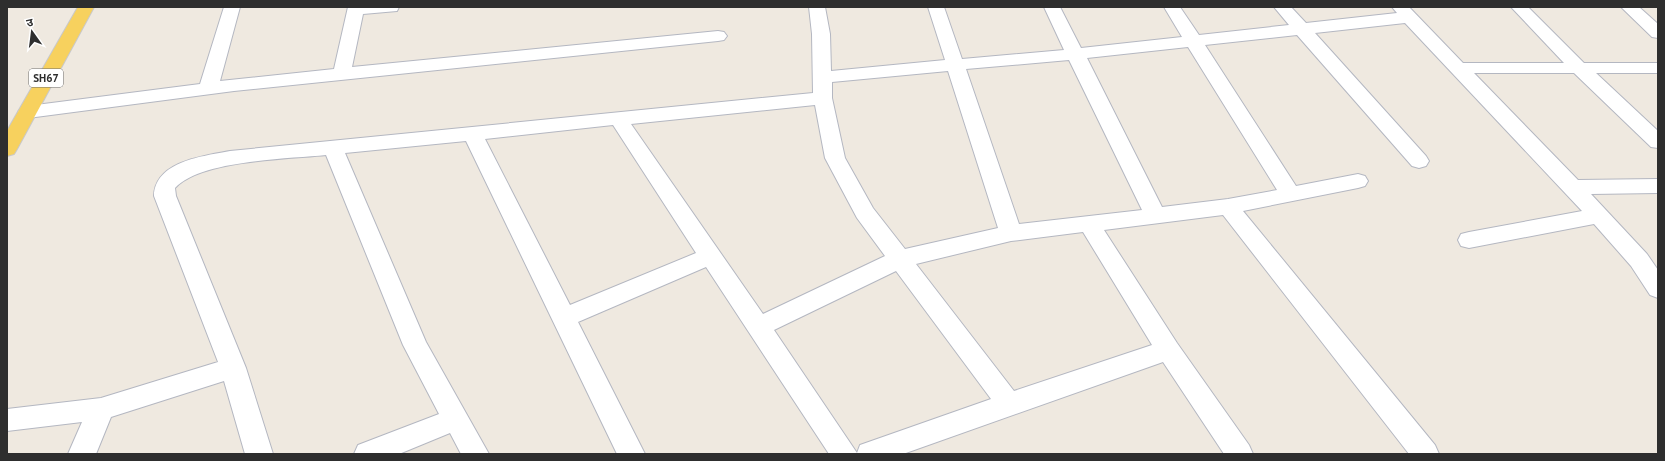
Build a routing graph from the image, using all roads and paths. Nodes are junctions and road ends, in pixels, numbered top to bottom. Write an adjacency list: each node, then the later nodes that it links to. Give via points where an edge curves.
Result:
1 (86, 7): 25 (main road, SH67)
2 (232, 7): 24 (street)
3 (391, 7): 11 (street)
4 (817, 7): 23 (street, via 821,34)
5 (936, 7): 18 (street)
6 (1052, 7): 17 (street)
7 (1172, 7): 16 (street)
8 (1282, 7): 13 (street)
9 (1519, 7): 20 (street)
10 (1629, 7): 14 (street)
11 (356, 9): 22 (street)
12 (1405, 12): 13 (street); 19 (street)
13 (1301, 30): 16 (street); 31 (street)
14 (1658, 33)
15 (718, 36): 22 (street)
16 (1194, 41): 17 (street); 35 (street)
17 (1075, 54): 18 (street); 38 (street)
18 (954, 65): 23 (street); 40 (street)
19 (1459, 68): 20 (street); 34 (street)
20 (1580, 68): 21 (street); 28 (street)
21 (1658, 68)
22 (342, 74): 24 (street)
23 (822, 88): 26 (street); 43 (street, via 835,158 865,213)
24 (208, 89): 25 (street)
25 (28, 112): 30 (main road, SH67)
26 (618, 120): 27 (street); 42 (street)
27 (473, 135): 29 (street); 45 (street)
28 (1658, 142)
29 (333, 148): 48 (street, via 206,162 179,172 165,186 165,196); 51 (street, via 415,345)
30 (7, 149)
31 (1419, 161)
32 (1358, 181): 35 (street)
33 (1658, 186): 34 (street)
34 (1573, 187): 37 (street)
35 (1290, 194): 36 (street)
36 (1228, 207): 38 (street); 61 (street)
37 (1599, 215): 41 (street); 44 (street, via 1639,260)
38 (1156, 216): 39 (street)
39 (1088, 224): 40 (street); 47 (street)
40 (1011, 233): 43 (street)
41 (1469, 240)
42 (710, 256): 45 (street); 46 (street)
43 (900, 259): 46 (street); 49 (street)
44 (1658, 289)
45 (564, 318): 57 (street)
46 (758, 327): 58 (street)
47 (1168, 350): 49 (street); 60 (street)
48 (233, 368): 50 (street); 54 (street)
49 (1009, 404): 59 (street)
50 (101, 409): 52 (street); 53 (street)
51 (455, 419): 55 (street); 56 (street)
52 (7, 420)
53 (82, 454)
54 (259, 454)
55 (368, 454)
56 (475, 454)
57 (631, 454)
58 (844, 454)
59 (870, 454)
60 (1239, 454)
61 (1425, 454)

